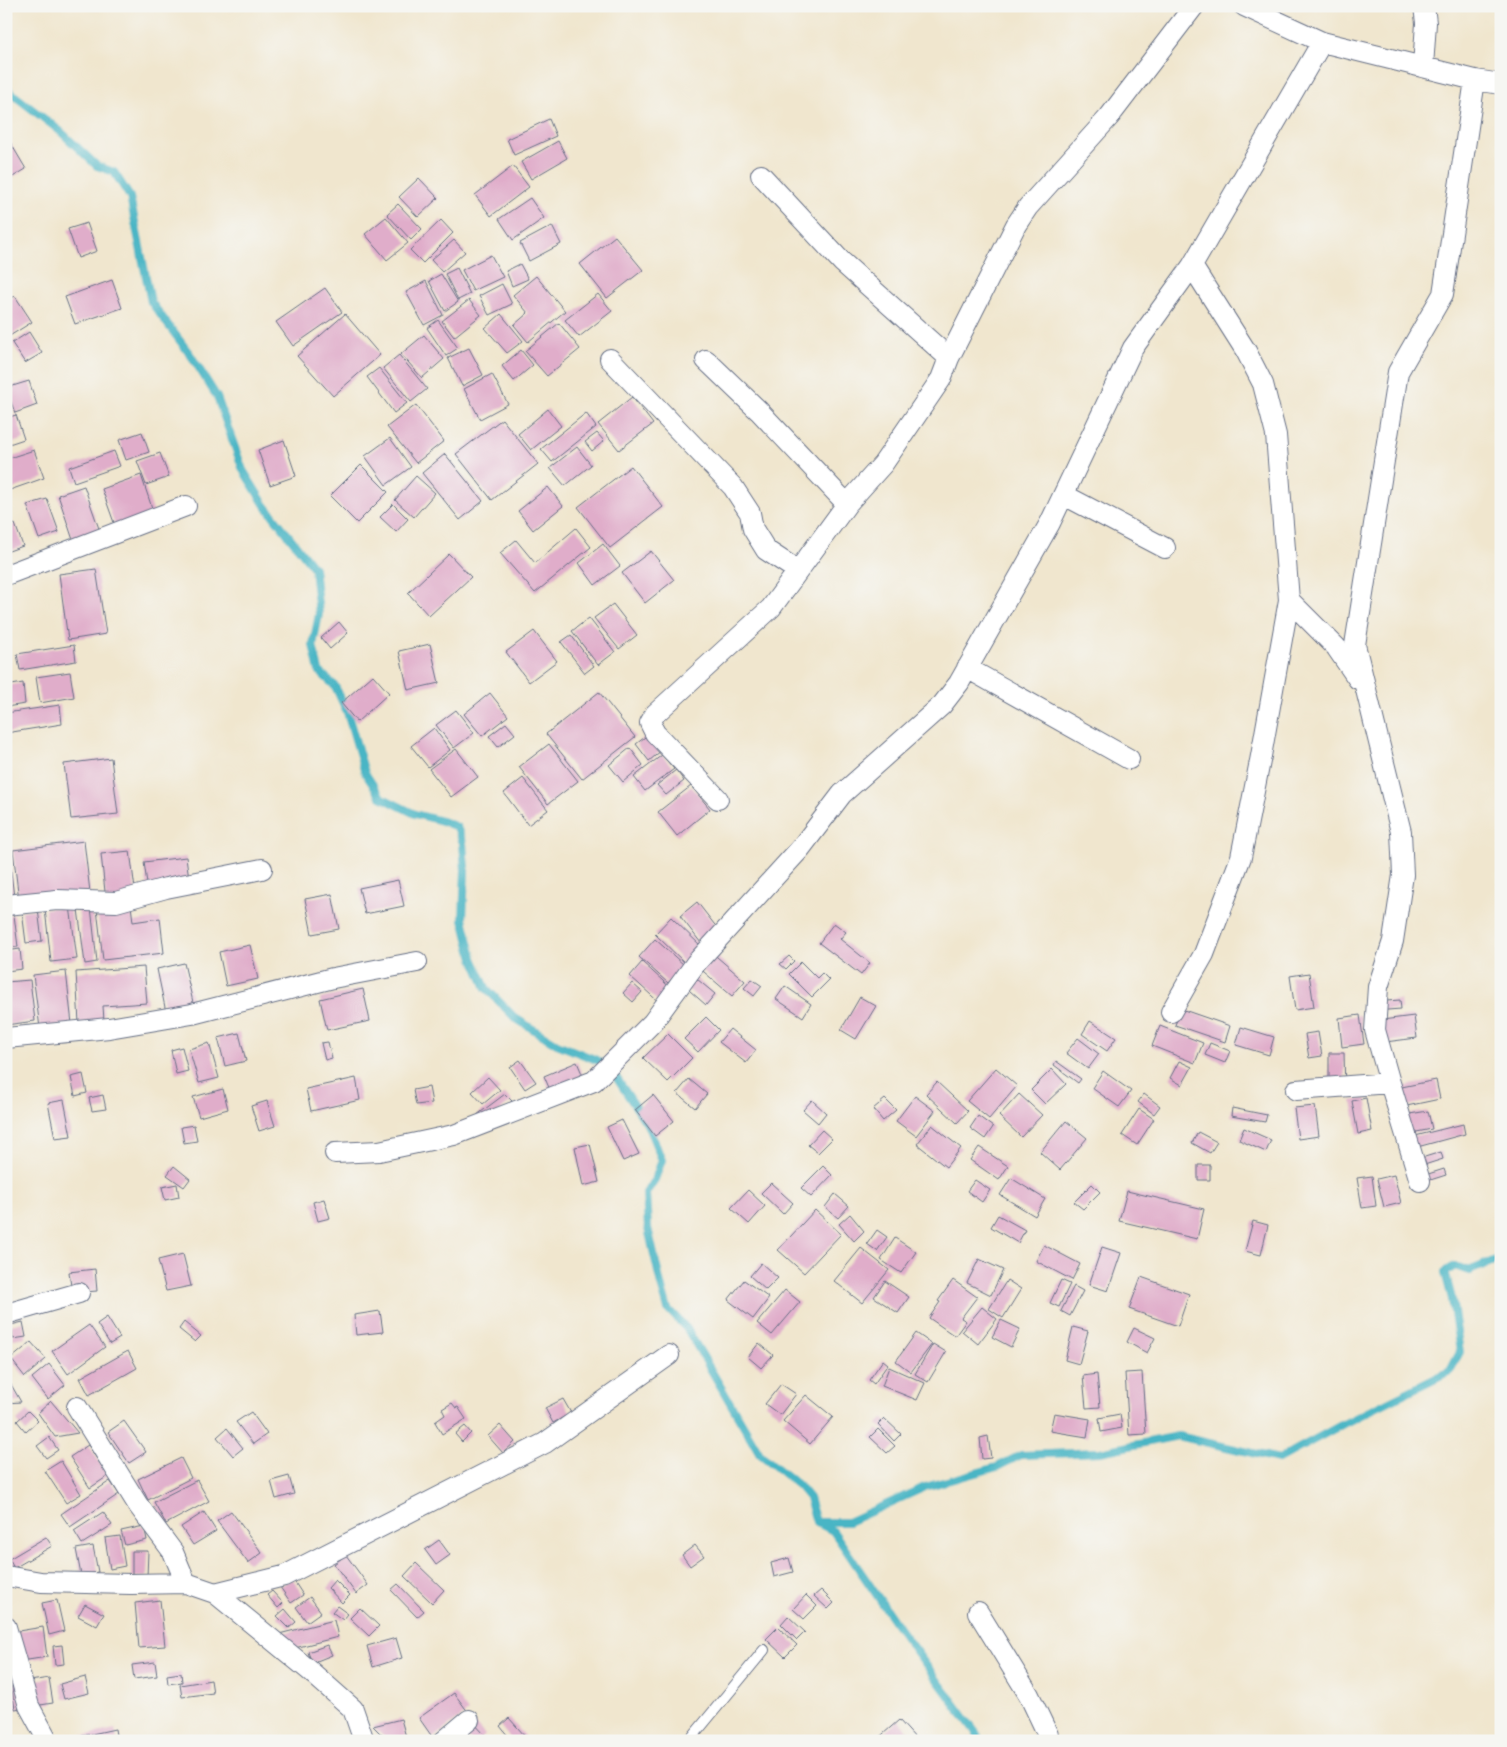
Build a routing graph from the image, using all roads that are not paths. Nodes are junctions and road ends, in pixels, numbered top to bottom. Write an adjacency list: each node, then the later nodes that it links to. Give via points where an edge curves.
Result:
1 (1194, 6): 10 (street, via 1109,117 1028,207)
2 (1244, 6): 4 (street)
3 (1424, 6): 5 (street)
4 (1322, 42): 5 (street); 9 (street)
5 (1424, 67): 6 (street)
6 (1475, 80): 7 (street); 21 (street, via 1443,294 1398,372 1354,645)
7 (1501, 84)
8 (762, 175): 10 (street, via 842,262)
9 (1192, 266): 13 (street, via 1133,348); 19 (street, via 1263,384 1276,435)
10 (949, 358): 14 (street, via 941,379 883,464)
11 (610, 359): 17 (street, via 733,487 750,513 753,529 766,550)
12 (706, 360): 14 (street)
13 (1064, 495): 16 (street); 20 (street)
14 (847, 504): 17 (street)
15 (186, 506): 18 (street)
16 (1165, 548)
17 (798, 571): 23 (street, via 771,608 655,714 650,723 655,733)
18 (6, 575)
19 (1288, 600): 21 (street, via 1336,647); 27 (street, via 1240,856 1204,954)
20 (967, 668): 22 (street); 31 (street, via 942,705 842,794 800,849 696,963 653,1022 594,1081 454,1135 379,1151)
21 (1365, 689): 29 (street, via 1401,832 1403,875 1393,941 1378,987 1375,1030)
22 (1129, 759)
23 (718, 799)
24 (262, 869): 25 (street, via 166,888 116,902 57,900)
25 (6, 905)
26 (416, 962): 28 (street, via 334,978 192,1014 109,1028)
27 (1171, 1012)
28 (6, 1038)
29 (1390, 1083): 30 (street); 32 (street)
30 (1296, 1090)
31 (335, 1153)
32 (1420, 1181)
33 (78, 1293): 34 (street)
34 (6, 1314)
35 (669, 1355): 39 (street, via 545,1443 284,1576)
36 (77, 1407): 38 (street, via 138,1505 173,1552)
37 (6, 1576): 38 (street, via 40,1582)
38 (186, 1583): 39 (street)
39 (215, 1593): 45 (street, via 353,1709)
40 (978, 1612): 48 (street, via 1029,1696 1048,1735)
41 (6, 1627): 44 (street, via 29,1706)
42 (764, 1650): 47 (lane)
43 (469, 1720): 46 (street)
44 (48, 1741)
45 (364, 1741)
46 (444, 1741)
47 (689, 1741)
48 (1044, 1741)

